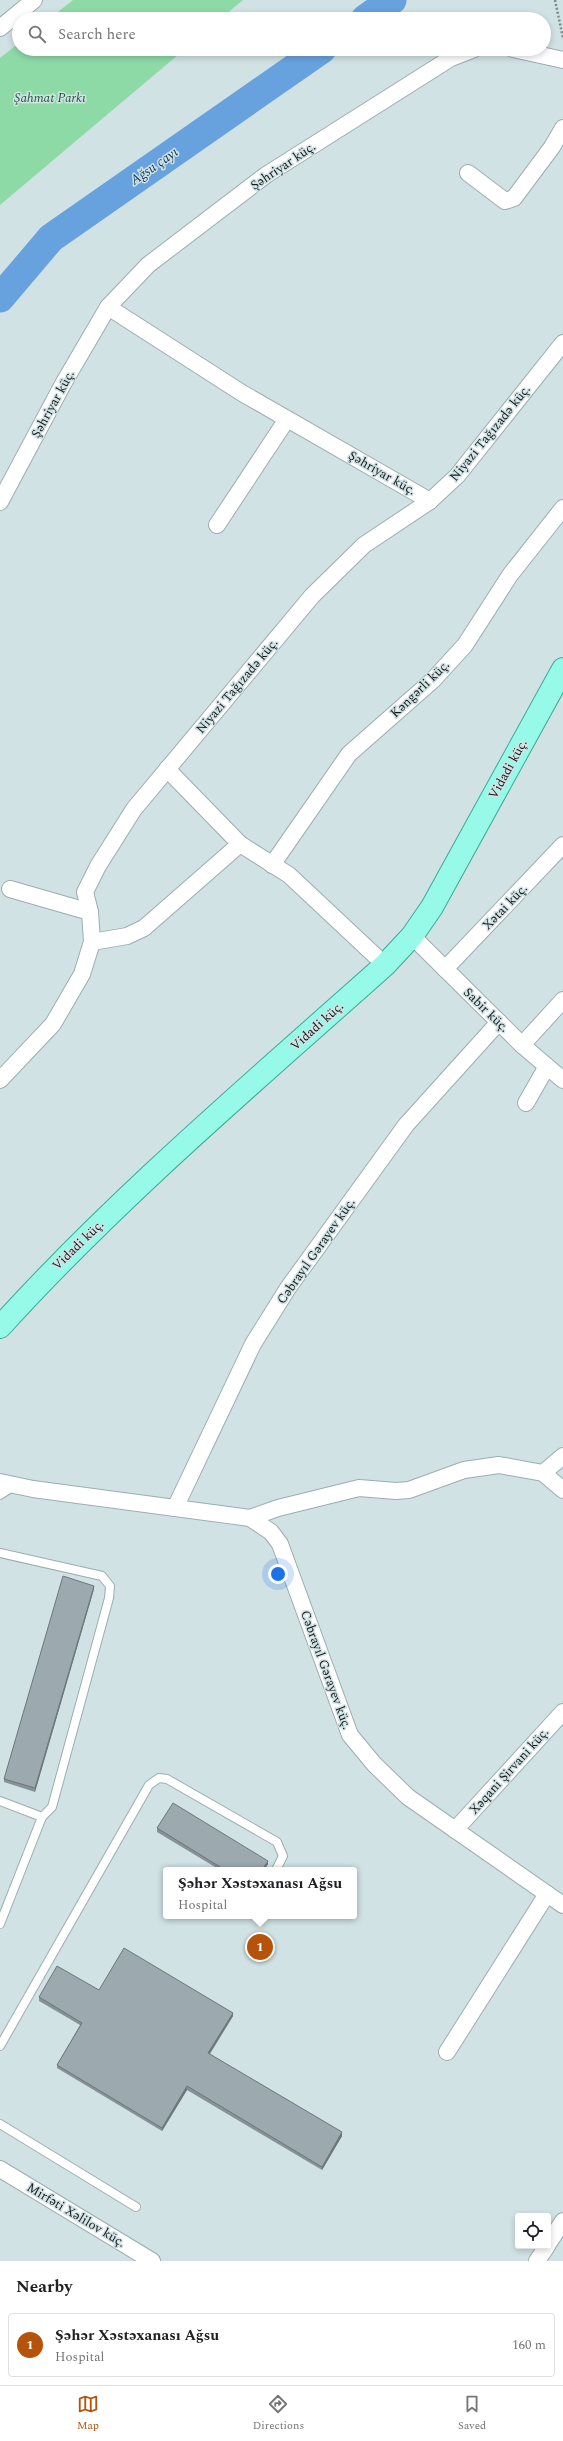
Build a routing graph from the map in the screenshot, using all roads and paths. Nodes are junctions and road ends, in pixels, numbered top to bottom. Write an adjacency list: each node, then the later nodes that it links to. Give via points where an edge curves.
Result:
1 (34, 0): 3 (street)
2 (555, 0): 6 (path)
3 (19, 12)
4 (12, 18): 5 (street)
5 (0, 28)
6 (563, 38)
7 (456, 56): 12 (street, Şəhriyar küç., via 266,175 148,265)
8 (545, 56): 9 (street)
9 (563, 60)
10 (563, 128): 11 (street, via 514,198 505,201)
11 (468, 173)
12 (108, 307): 14 (street, Şəhriyar küç., via 242,393); 16 (street, Şəhriyar küç., via 63,384)
13 (563, 343): 15 (street, Niyazi Tağızadə küç., via 457,476)
14 (287, 418): 15 (street, Şəhriyar küç.); 18 (street)
15 (430, 501): 20 (street, Niyazi Tağızadə küç., via 364,545 312,596)
16 (0, 502)
17 (563, 508): 23 (street, Kəngərli küç., via 510,575 459,651 433,680 349,754)
18 (217, 525)
19 (563, 670): 26 (main road, Vidadi küç., via 432,907)
20 (167, 769): 21 (street); 25 (street, Niyazi Tağızadə küç., via 134,809 98,866 85,892)
21 (240, 844): 23 (street); 27 (street, via 144,928 127,936)
22 (563, 845): 29 (street, Xətai küç.)
23 (272, 865): 28 (street, via 288,875)
24 (10, 889): 25 (street)
25 (90, 912): 27 (street, Niyazi Tağızadə küç.)
26 (412, 936): 28 (main road, Vidadi küç.); 29 (street, Sabir küç.)
27 (92, 942): 34 (street, Niyazi Tağızadə küç., via 82,974 53,1024)
28 (385, 965): 37 (main road, Vidadi küç., via 146,1179 50,1272)
29 (445, 968): 31 (street, Sabir küç.)
30 (563, 1000): 32 (street)
31 (499, 1022): 32 (street, Sabir küç.); 43 (street, Cəbrayıl Gərayev küç., via 406,1125 288,1288 253,1344)
32 (522, 1045): 33 (street, Sabir küç.)
33 (546, 1068): 35 (street, Sabir küç.); 36 (street)
34 (0, 1080)
35 (563, 1080)
36 (526, 1103)
37 (0, 1327)
38 (563, 1456): 39 (street)
39 (543, 1473): 41 (street); 44 (street, via 499,1464 464,1470 409,1490 358,1488 278,1508)
40 (7, 1483): 42 (lane); 43 (street)
41 (563, 1490)
42 (0, 1495)
43 (175, 1508): 44 (street)
44 (250, 1518): 49 (street, Cəbrayıl Gərayev küç., via 271,1532 280,1544 350,1735 374,1764 408,1797)
45 (0, 1553): 48 (lane, via 102,1576 110,1586 109,1598 52,1807)
46 (563, 1712): 49 (street, Xəqani Şirvani küç.)
47 (0, 1801): 48 (lane)
48 (42, 1817): 53 (lane)
49 (455, 1830): 51 (street, Cəbrayıl Gərayev küç.)
50 (278, 1867): 54 (lane, via 283,1856 277,1842 166,1779 159,1778 149,1785)
51 (547, 1894): 52 (street, Cəbrayıl Gərayev küç.); 55 (street)
52 (563, 1905)
53 (0, 1924)
54 (0, 2046)
55 (447, 2052)
56 (0, 2124): 58 (lane)
57 (0, 2168): 62 (street, Mirfəti Xəlilov küç.)
58 (136, 2207)
59 (563, 2221): 60 (street)
60 (551, 2240)
61 (545, 2249): 63 (street)
62 (152, 2261)
63 (537, 2261)

